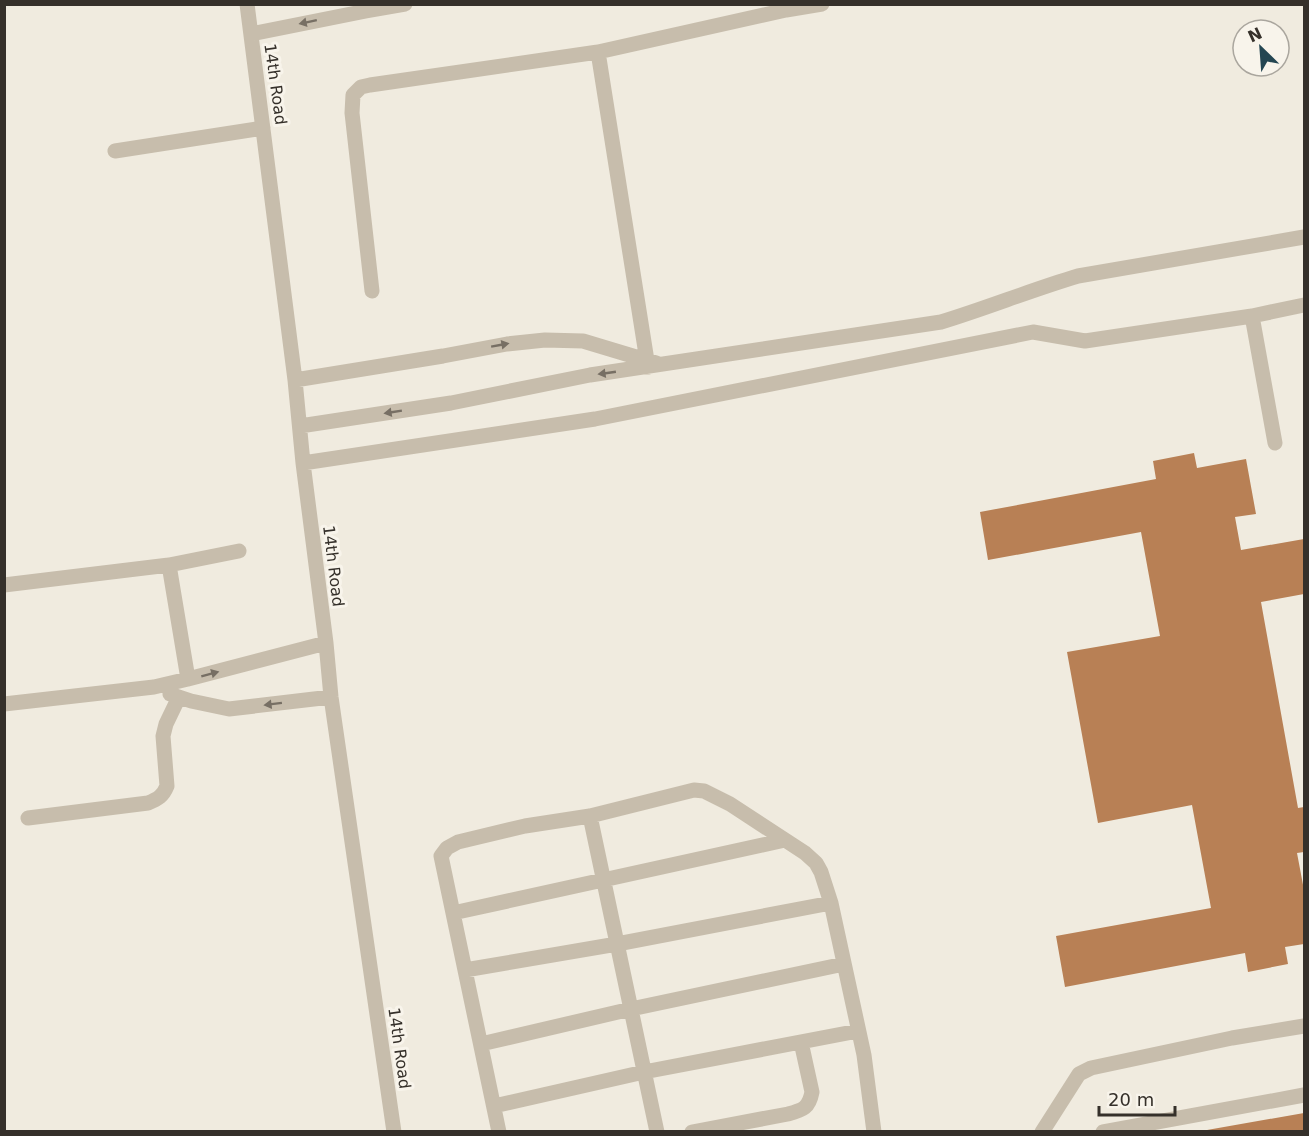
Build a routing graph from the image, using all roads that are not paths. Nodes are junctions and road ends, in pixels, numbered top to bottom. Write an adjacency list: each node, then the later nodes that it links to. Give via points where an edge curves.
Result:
1 (247, 4): 5 (street, 14th Road)
2 (405, 4): 4 (street)
3 (822, 4): 6 (street)
4 (365, 8): 5 (street, one-way to 5)
5 (251, 34): 7 (street, 14th Road)
6 (598, 52): 10 (street, via 370,85 355,92 352,112); 13 (street)
7 (264, 128): 8 (street); 14 (street, 14th Road)
8 (115, 151)
9 (1305, 237): 13 (street, via 1078,276 941,322 665,365)
10 (372, 291)
11 (1305, 305): 12 (street)
12 (1252, 316): 16 (street); 17 (street, via 1085,341 1033,332 595,419)
13 (648, 364): 14 (street, one-way to 13, via 545,340 583,342); 15 (street, one-way to 15, via 451,403)
14 (295, 380): 15 (street, 14th Road)
15 (300, 426): 17 (street, 14th Road)
16 (1275, 443)
17 (303, 464): 21 (street, 14th Road)
18 (239, 551): 19 (street)
19 (169, 565): 20 (street); 22 (street)
20 (4, 585)
21 (326, 643): 22 (street, one-way to 21); 25 (street, 14th Road)
22 (188, 680): 23 (street)
23 (154, 687): 24 (street); 26 (street)
24 (179, 697): 25 (street, one-way to 24, via 229,709); 28 (street, via 166,724 167,786 159,798 148,803)
25 (331, 697): 44 (street, 14th Road)
26 (4, 704)
27 (590, 816): 29 (street, via 683,792 704,791); 30 (street); 32 (street, via 525,826 447,848 441,856)
28 (28, 818)
29 (785, 840): 30 (street); 31 (street, via 816,863)
30 (604, 881): 32 (street); 33 (street)
31 (831, 903): 33 (street); 34 (street)
32 (453, 913): 35 (street)
33 (617, 944): 35 (street); 36 (street)
34 (844, 964): 36 (street); 38 (street)
35 (465, 970): 40 (street)
36 (631, 1010): 40 (street); 41 (street)
37 (1305, 1026): 49 (street, via 1091,1068 1079,1074)
38 (858, 1031): 39 (street); 48 (street)
39 (801, 1042): 41 (street); 47 (street, via 812,1092 807,1106 788,1114)
40 (481, 1044): 43 (street)
41 (644, 1072): 43 (street); 46 (street)
42 (1305, 1095): 50 (street)
43 (494, 1106): 45 (street)
44 (394, 1131)
45 (499, 1131)
46 (657, 1131)
47 (692, 1131)
48 (874, 1131)
49 (1042, 1131)
50 (1103, 1131)

